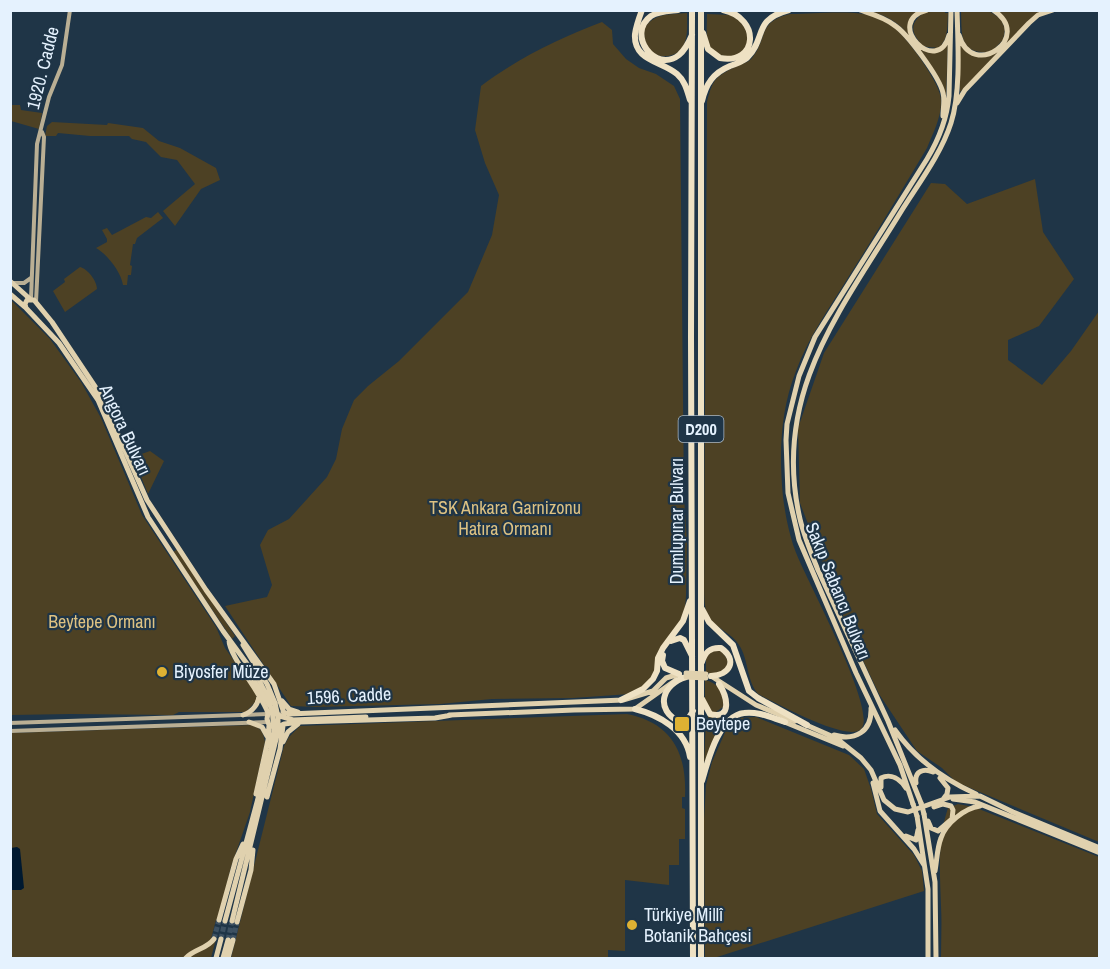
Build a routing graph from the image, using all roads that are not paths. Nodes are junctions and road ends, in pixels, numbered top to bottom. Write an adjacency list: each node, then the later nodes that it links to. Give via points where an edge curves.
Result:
1 (70, 10): 21 (main road, 1920. Cadde, via 63,60 37,144)
2 (642, 10): 18 (highway, via 635,34 639,51 680,77)
3 (678, 10): 17 (highway, via 656,13 646,20 641,31 645,49 658,58 670,59 680,54)
4 (692, 10): 17 (highway, Dumlupınar Bulvarı / D200)
5 (701, 10): 14 (highway, Dumlupınar Bulvarı / D200)
6 (723, 10): 14 (highway, via 741,17 749,28 750,40 741,55 730,59 715,56 706,44)
7 (789, 10): 18 (highway, via 765,23 749,56 710,80)
8 (860, 10): 20 (main road, via 900,29 929,67 943,92)
9 (927, 10): 15 (main road, via 916,15 910,28 919,47 931,50 944,46)
10 (951, 10): 15 (main road, Sakıp Sabancı Bulvarı)
11 (957, 10): 16 (main road, Sakıp Sabancı Bulvarı)
12 (993, 10): 16 (main road, via 1002,18 1007,33 1004,44 995,52 971,52)
13 (1053, 10): 19 (main road, via 1029,23 966,90)
14 (700, 24): 18 (highway, Dumlupınar Bulvarı / D200)
15 (951, 24): 20 (main road, Sakıp Sabancı Bulvarı, via 949,96)
16 (958, 30): 19 (main road, Sakıp Sabancı Bulvarı)
17 (692, 35): 18 (highway, Dumlupınar Bulvarı / D200)
18 (696, 111): 31 (highway, Dumlupınar Bulvarı / D200); 32 (highway, Dumlupınar Bulvarı / D200)
19 (953, 113): 54 (main road, Sakıp Sabancı Bulvarı, via 945,140 824,338 807,377 795,423 796,494 804,531)
20 (942, 127): 44 (main road, Sakıp Sabancı Bulvarı, via 927,159 816,337 799,376 787,424 788,493 796,529)
21 (35, 251): 22 (main road, 1920. Cadde); 25 (main road, 1920. Cadde)
22 (31, 277): 23 (main road, via 24,283); 25 (main road, 1920. Cadde)
23 (12, 282): 25 (main road, Angora Bulvarı)
24 (10, 294): 26 (main road, Angora Bulvarı)
25 (33, 301): 26 (main road, via 25,302); 26 (main road, via 33,310); 27 (main road, Angora Bulvarı, via 52,322 106,404 147,500)
26 (26, 308): 28 (main road, Angora Bulvarı, via 58,342 100,404 142,504)
27 (173, 537): 28 (main road); 29 (main road, Angora Bulvarı)
28 (164, 543): 30 (main road, Angora Bulvarı)
29 (178, 545): 30 (main road); 43 (main road, Angora Bulvarı, via 240,638)
30 (170, 551): 33 (main road, Angora Bulvarı)
31 (692, 586): 34 (highway, Dumlupınar Bulvarı / D200); 42 (highway, via 686,615 663,648 653,680)
32 (700, 605): 35 (highway, Dumlupınar Bulvarı / D200); 63 (highway, via 709,622 733,645 749,691)
33 (229, 639): 39 (main road, Angora Bulvarı, via 230,650); 43 (main road, Angora Bulvarı); 56 (main road, Angora Bulvarı, bridge)
34 (693, 660): 36 (highway, via 680,638 672,640 664,650 662,661 668,670); 47 (highway, Dumlupınar Bulvarı / D200)
35 (700, 669): 37 (highway, via 708,650 724,650 730,658 728,668 720,675); 40 (highway, Dumlupınar Bulvarı / D200)
36 (684, 675): 37 (main road, bridge); 41 (main road, 1596. Cadde, via 666,678 653,691); 45 (main road); 47 (highway, via 668,687 665,708 680,722)
37 (708, 676): 38 (main road); 63 (main road, via 756,705)
38 (719, 684): 40 (highway, via 727,702 719,714 707,712); 59 (main road)
39 (259, 693): 43 (main road, Angora Bulvarı); 52 (main road, via 256,705)
40 (700, 694): 70 (highway, Dumlupınar Bulvarı / D200)
41 (634, 697): 42 (main road, 1596. Cadde); 45 (main road); 46 (main road, via 630,703)
42 (621, 700): 49 (main road, 1596. Cadde)
43 (274, 702): 48 (main road, via 292,711); 50 (main road, Angora Bulvarı); 56 (main road, bridge); 56 (main road, Angora Bulvarı)
44 (871, 704): 65 (main road, via 870,722 858,735 847,737); 71 (main road, Sakıp Sabancı Bulvarı)
45 (641, 706): 46 (main road)
46 (634, 709): 53 (main road, 1596. Cadde); 68 (highway, via 660,719 677,732 688,749)
47 (693, 711): 68 (highway, Dumlupınar Bulvarı / D200)
48 (312, 712): 49 (main road, 1596. Cadde); 56 (main road, 1596. Cadde)
49 (321, 712): 58 (main road, via 316,717)
50 (268, 714): 52 (main road, 1596. Cadde); 56 (main road, 1596. Cadde, via 275,709); 62 (main road)
51 (217, 715): 52 (main road, 1596. Cadde); 60 (main road, 1596. Cadde); 61 (main road, via 213,719); 61 (main road, via 223,720)
52 (243, 715)
53 (452, 715): 56 (main road, 1596. Cadde, bridge); 58 (main road, 1596. Cadde)
54 (888, 721): 72 (main road, via 926,765); 75 (main road, Sakıp Sabancı Bulvarı)
55 (249, 722): 61 (main road, 1596. Cadde); 62 (main road, 1596. Cadde); 66 (main road, via 262,727)
56 (282, 722): 57 (main road, 1596. Cadde); 62 (main road, 1596. Cadde, via 276,728); 67 (main road); 77 (main road, via 271,750)
57 (300, 722): 58 (main road, 1596. Cadde); 67 (main road, via 288,732)
58 (322, 722)
59 (785, 722): 69 (main road, via 846,748 866,766); 70 (highway, via 755,713 733,717 720,733)
60 (10, 723)
61 (218, 724): 64 (main road, 1596. Cadde)
62 (269, 724): 66 (main road)
63 (807, 725): 65 (main road)
64 (10, 731)
65 (820, 731): 73 (main road, via 841,741 865,762)
66 (268, 740): 77 (main road, via 258,781)
67 (280, 749): 77 (main road, via 270,788)
68 (693, 774): 89 (highway, Dumlupınar Bulvarı / D200)
69 (873, 782): 76 (main road, via 883,804); 81 (main road, via 880,811 914,849)
70 (700, 787): 90 (highway, Dumlupınar Bulvarı / D200)
71 (911, 796): 73 (main road, via 901,781 884,777 880,782); 75 (main road, Sakıp Sabancı Bulvarı, bridge, via 913,804)
72 (980, 796): 75 (main road, via 950,796); 79 (main road)
73 (886, 803): 75 (main road, via 902,812)
74 (988, 807): 75 (main road, via 958,799); 80 (main road); 82 (main road, via 969,808 943,833)
75 (921, 810): 75 (main road, via 948,805 953,810 952,819 936,831); 75 (main road, via 916,779 919,772 931,771 945,782 946,796); 76 (main road); 76 (main road, via 914,840 891,819); 81 (main road, Sakıp Sabancı Bulvarı); 82 (main road, Sakıp Sabancı Bulvarı)
76 (895, 812)
77 (256, 818): 78 (main road)
78 (251, 838): 83 (main road, via 236,859); 84 (main road)
79 (1100, 848)
80 (1100, 853)
81 (927, 872): 91 (main road, Sakıp Sabancı Bulvarı)
82 (934, 879): 92 (main road, Sakıp Sabancı Bulvarı)
83 (222, 921)
84 (235, 921)
85 (186, 958): 86 (main road, via 217,939)
86 (216, 958)
87 (223, 958): 88 (main road, via 230,940)
88 (228, 958)
89 (691, 958)
90 (701, 958)
91 (928, 958)
92 (936, 958)

